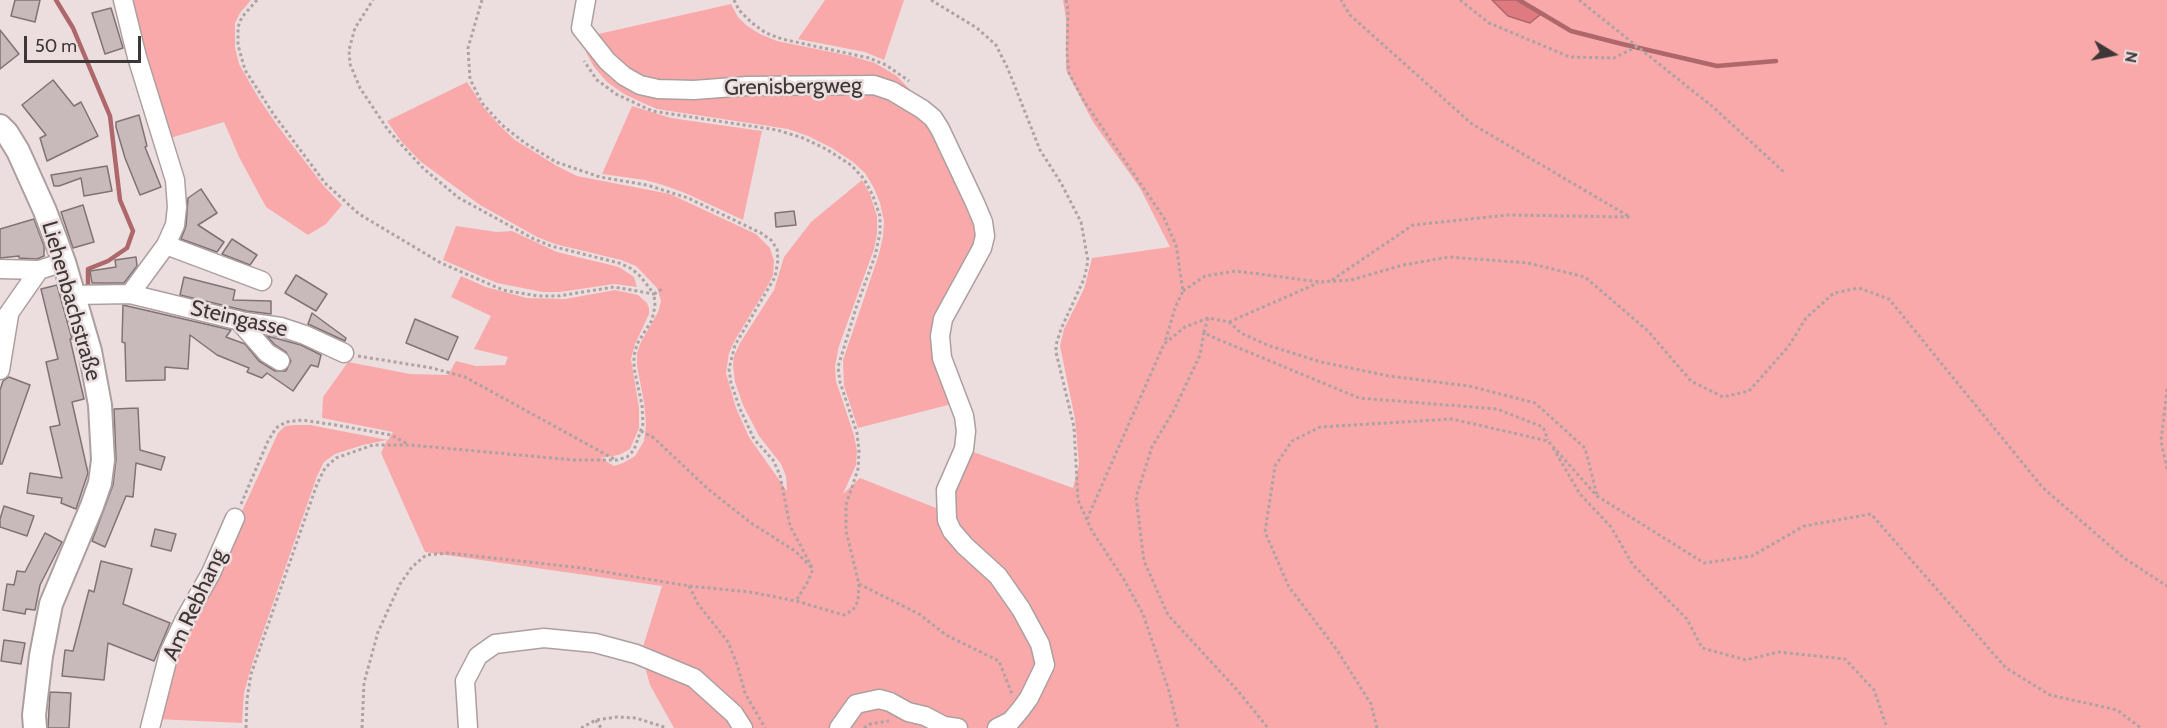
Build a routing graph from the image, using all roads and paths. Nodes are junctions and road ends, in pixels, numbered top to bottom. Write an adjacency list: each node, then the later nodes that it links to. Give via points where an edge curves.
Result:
1 (123, 0): 17 (street, via 175,180 176,225)
2 (257, 0): 27 (path, via 238,27 245,70 326,183 359,214 441,263 503,290 558,296 614,286)
3 (373, 0): 27 (path, via 355,28 350,64 360,88 388,130 416,161 459,198 551,246 632,269)
4 (482, 0): 47 (path, via 468,48 470,79 482,103 502,125 556,162 600,177 647,184 677,194 761,234 777,249 775,277 735,345 729,369 740,409 754,439 773,460 780,475 790,526)
5 (586, 0): 14 (street, Grenisbergweg, via 581,28 607,62 639,85 694,90 874,85)
6 (734, 0): 14 (path, via 752,24 766,33 886,65 917,90)
7 (931, 0): 46 (path, via 977,28 996,45 1040,150 1081,222 1088,261 1056,352 1074,427 1078,500)
8 (1066, 0): 25 (path, via 1069,73 1164,218 1176,245)
9 (1341, 0): 22 (path, via 1350,15 1472,124 1630,217 1508,215 1413,225)
10 (1460, 0): 12 (path, via 1490,23 1570,57 1614,58)
11 (1579, 0): 12 (path)
12 (1638, 46): 16 (path)
13 (580, 56): 48 (path, via 597,80 652,111 777,130 819,145 851,165 873,196 880,233 838,367 860,451 846,505 846,531)
14 (922, 109): 68 (street, Grenisbergweg, via 940,129 983,222 985,236 943,319 940,336 942,358 966,431 964,449 946,490 947,520 965,546 998,576 1021,609 1040,644 1045,665 1021,709 1011,721)
15 (0, 126): 18 (street, Liehenbachstraße, via 18,151)
16 (1785, 173)
17 (166, 245): 21 (street); 26 (street)
18 (64, 262): 20 (street); 28 (street, Liehenbachstraße)
19 (0, 269): 20 (street)
20 (39, 270): 31 (street)
21 (262, 281)
22 (1331, 281): 23 (path); 50 (path, via 1449,257 1528,263 1585,277 1648,331 1691,381 1724,397 1749,392 1788,347 1806,318 1834,293 1859,288 1889,299 2043,488 2124,558)
23 (1320, 282): 25 (path, via 1236,271 1205,276); 32 (path)
24 (662, 289): 27 (path)
25 (1183, 291): 34 (path)
26 (130, 294): 28 (street); 30 (street, Steingasse)
27 (654, 294): 39 (path, via 652,320 634,356 642,405)
28 (74, 295): 55 (street, Liehenbachstraße, via 100,405 103,460 92,506 51,603 33,715)
29 (1208, 318): 32 (path); 33 (path); 34 (path, via 1185,327)
30 (238, 320): 35 (street, Steingasse, via 289,330); 36 (street)
31 (4, 321): 37 (street)
32 (1229, 322): 44 (path, via 1241,333 1267,345 1321,362 1469,386 1535,403 1585,448)
33 (1204, 332): 40 (path, via 1359,399 1497,409 1543,427); 70 (path, via 1200,355 1152,447 1136,497 1144,561 1168,615)
34 (1164, 344): 46 (path)
35 (344, 353): 42 (path, via 465,377)
36 (279, 361)
37 (0, 370)
38 (2167, 389): 43 (path, via 2161,441)
39 (641, 431): 42 (path, via 634,450); 47 (path, via 654,438 693,477 751,523 795,551)
40 (1548, 441): 44 (path); 71 (path, via 1452,419 1320,427 1292,441 1275,466 1265,532 1289,587 1338,650 1371,704); 72 (path, via 1580,494 1611,527 1633,565 1687,619 1702,648 1746,660 1778,652 1845,659 1874,690)
41 (410, 445): 42 (path, via 574,460); 45 (path, via 391,435 302,420 286,422 276,428 268,441); 57 (path, via 373,445 336,458 325,468 251,674)
42 (617, 460)
43 (2167, 469)
44 (1598, 496): 73 (path, via 1704,562 1752,556 1804,526 1872,514 2007,668 2050,695 2117,710)
45 (235, 518): 56 (street, Am Rebhang, via 169,653)
46 (1087, 519): 69 (path, via 1143,614)
47 (813, 569): 51 (path)
48 (859, 584): 51 (path, via 858,601 844,615); 52 (path, via 999,661 1012,693)
49 (689, 586): 51 (path); 58 (path, via 520,561 448,553 426,555 400,584 378,632 364,683); 64 (path, via 728,642 745,693)
50 (2167, 586)
51 (796, 601)
52 (1010, 700)
53 (596, 720): 60 (path); 61 (path); 62 (path, via 636,718)
54 (897, 723): 66 (path, via 888,721)
55 (35, 728)
56 (150, 728)
57 (246, 728)
58 (362, 728)
59 (468, 728): 63 (street, via 465,681 478,656 495,644 544,639 595,643 636,654 694,678 734,714)
60 (581, 728)
61 (601, 728)
62 (667, 728)
63 (743, 728)
64 (765, 728)
65 (839, 728): 67 (street, via 856,704 879,699)
66 (864, 728)
67 (958, 728)
68 (997, 728)
69 (1178, 728)
70 (1268, 728)
71 (1377, 728)
72 (1887, 728)
73 (2141, 728)

